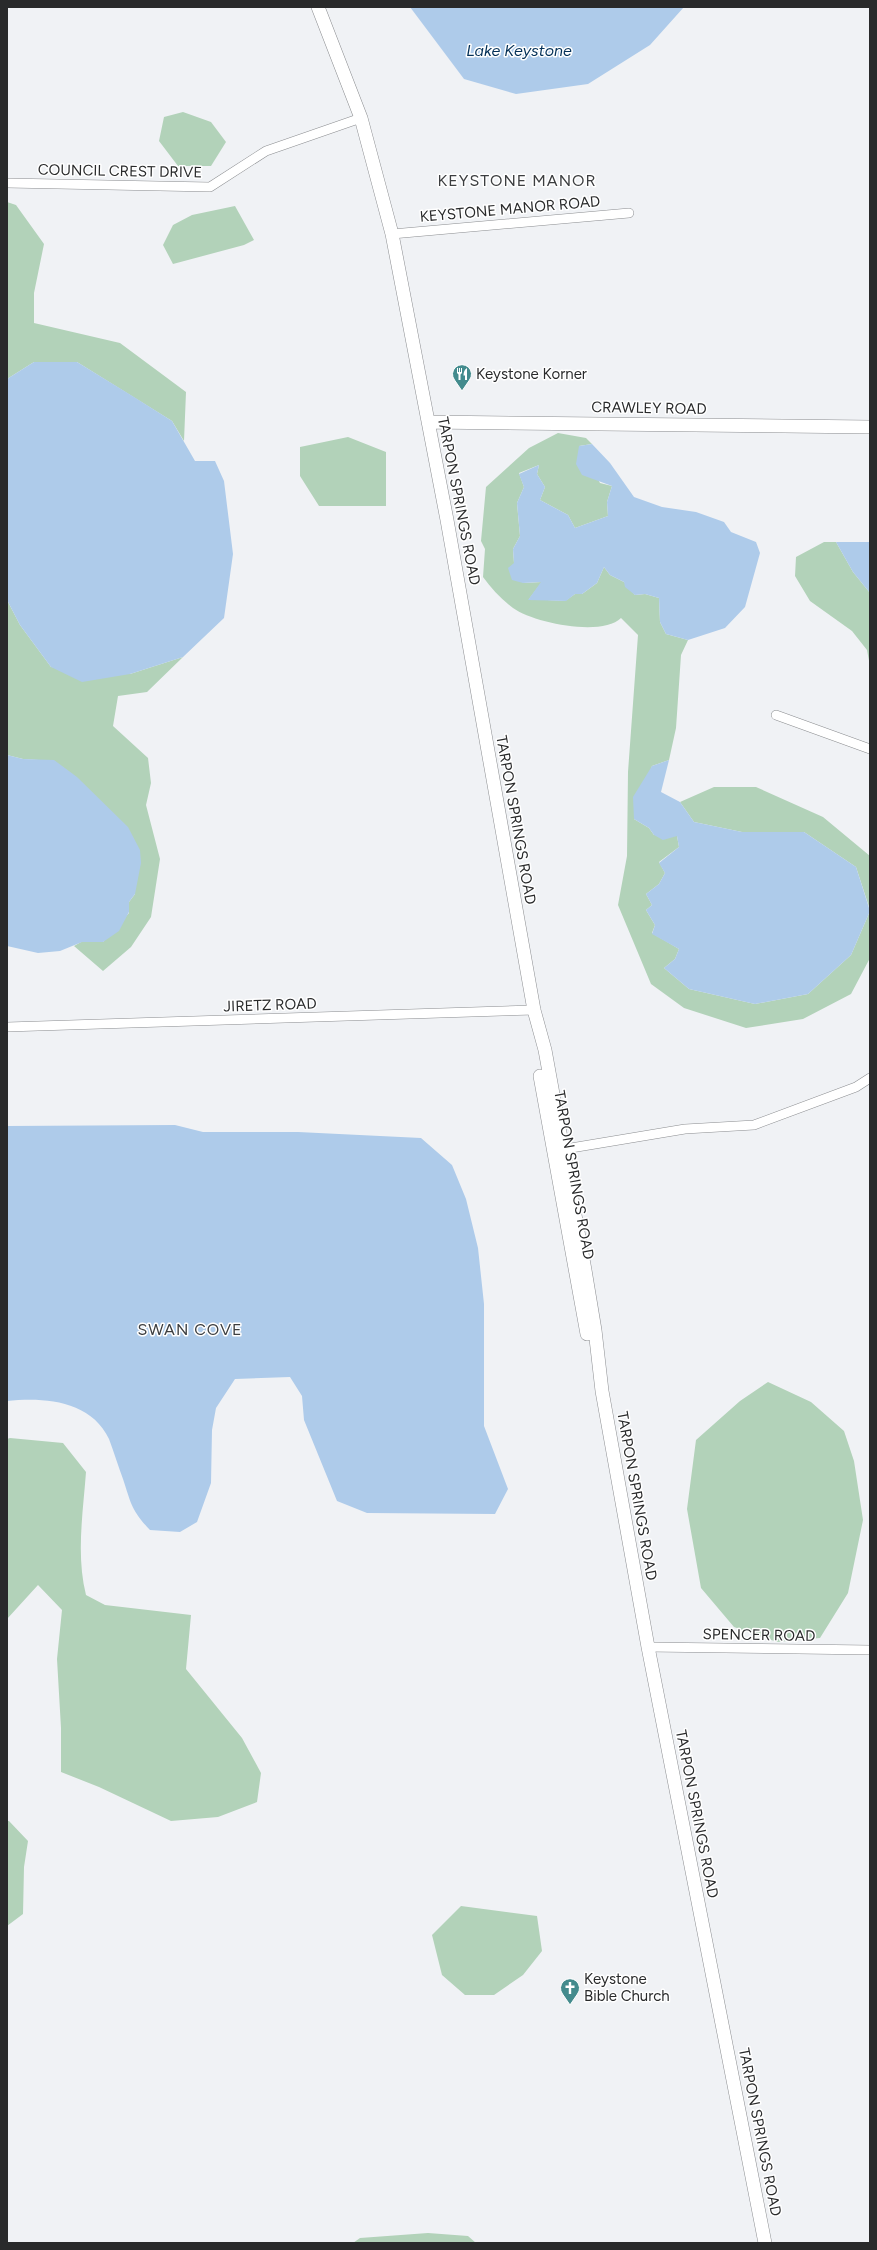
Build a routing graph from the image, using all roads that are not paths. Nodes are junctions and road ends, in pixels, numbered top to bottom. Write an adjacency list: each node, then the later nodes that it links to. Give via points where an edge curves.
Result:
1 (318, 7): 2 (main road, TARPON SPRINGS ROAD)
2 (361, 118): 3 (street, COUNCIL CREST DRIVE, via 266,151 210,187); 5 (main road, TARPON SPRINGS ROAD)
3 (7, 183)
4 (629, 213): 5 (street, KEYSTONE MANOR ROAD)
5 (392, 234): 6 (main road, TARPON SPRINGS ROAD)
6 (428, 422): 7 (main road, CRAWLEY ROAD); 10 (main road, TARPON SPRINGS ROAD)
7 (870, 427)
8 (776, 715): 9 (street)
9 (870, 749)
10 (534, 1010): 11 (street, JIRETZ ROAD); 13 (main road, TARPON SPRINGS ROAD, via 545,1050)
11 (7, 1027)
12 (870, 1078): 13 (street, via 856,1088 754,1125 685,1129)
13 (558, 1150): 14 (main road, TARPON SPRINGS ROAD, via 595,1330 602,1391)
14 (648, 1647): 15 (street, SPENCER ROAD); 16 (main road, TARPON SPRINGS ROAD)
15 (870, 1650)
16 (765, 2243)

